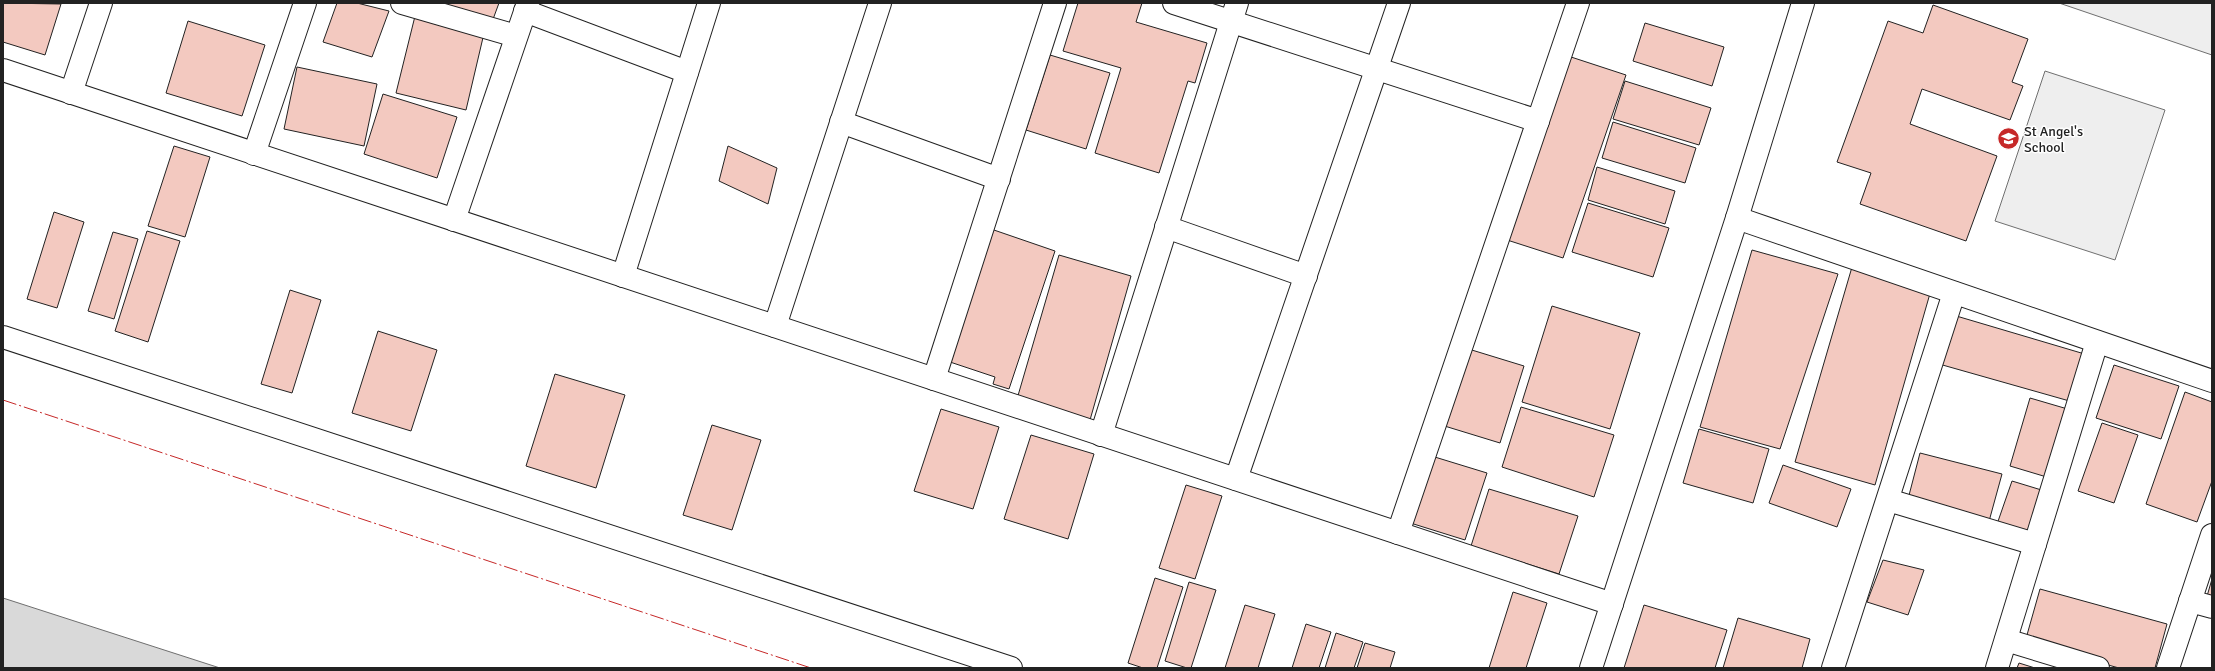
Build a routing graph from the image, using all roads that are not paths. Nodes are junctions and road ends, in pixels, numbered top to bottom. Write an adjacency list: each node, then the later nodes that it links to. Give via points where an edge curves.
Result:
1 (101, 3): 17 (street)
2 (305, 3): 20 (street)
3 (402, 3): 13 (street)
4 (709, 3): 16 (street)
5 (880, 3): 19 (street)
6 (1055, 3): 21 (street)
7 (1174, 3): 12 (street)
8 (1399, 3): 14 (street)
9 (1578, 3): 18 (street)
10 (1803, 3): 22 (street)
11 (527, 7): 13 (street); 16 (street)
12 (1234, 12): 14 (street); 24 (street)
13 (516, 36): 23 (street)
14 (1376, 68): 18 (street); 26 (street)
15 (3, 70): 17 (street)
16 (687, 72): 25 (street)
17 (71, 93): 20 (street)
18 (1538, 121): 36 (street)
19 (841, 122): 21 (street); 28 (street)
20 (254, 154): 23 (street)
21 (998, 179): 31 (street)
22 (1737, 218): 27 (street); 40 (street)
23 (454, 220): 25 (street)
24 (1166, 227): 26 (street); 33 (street)
25 (622, 276): 28 (street)
26 (1306, 276): 34 (street)
27 (1954, 293): 30 (street); 35 (street)
28 (775, 326): 31 (street)
29 (3, 337): 43 (street)
30 (2097, 342): 32 (street); 38 (street)
31 (934, 379): 33 (street)
32 (2212, 381)
33 (1101, 434): 34 (street)
34 (1236, 479): 36 (street)
35 (1888, 500): 38 (street); 45 (street)
36 (1398, 533): 40 (street)
37 (2212, 534): 39 (street)
38 (2035, 544): 42 (street)
39 (2190, 601): 41 (street); 48 (street)
40 (1612, 604): 44 (street)
41 (2212, 607)
42 (2006, 640): 46 (street); 47 (street)
43 (1011, 668)
44 (1591, 668)
45 (1833, 668)
46 (1998, 668)
47 (2098, 668)
48 (2168, 668)

